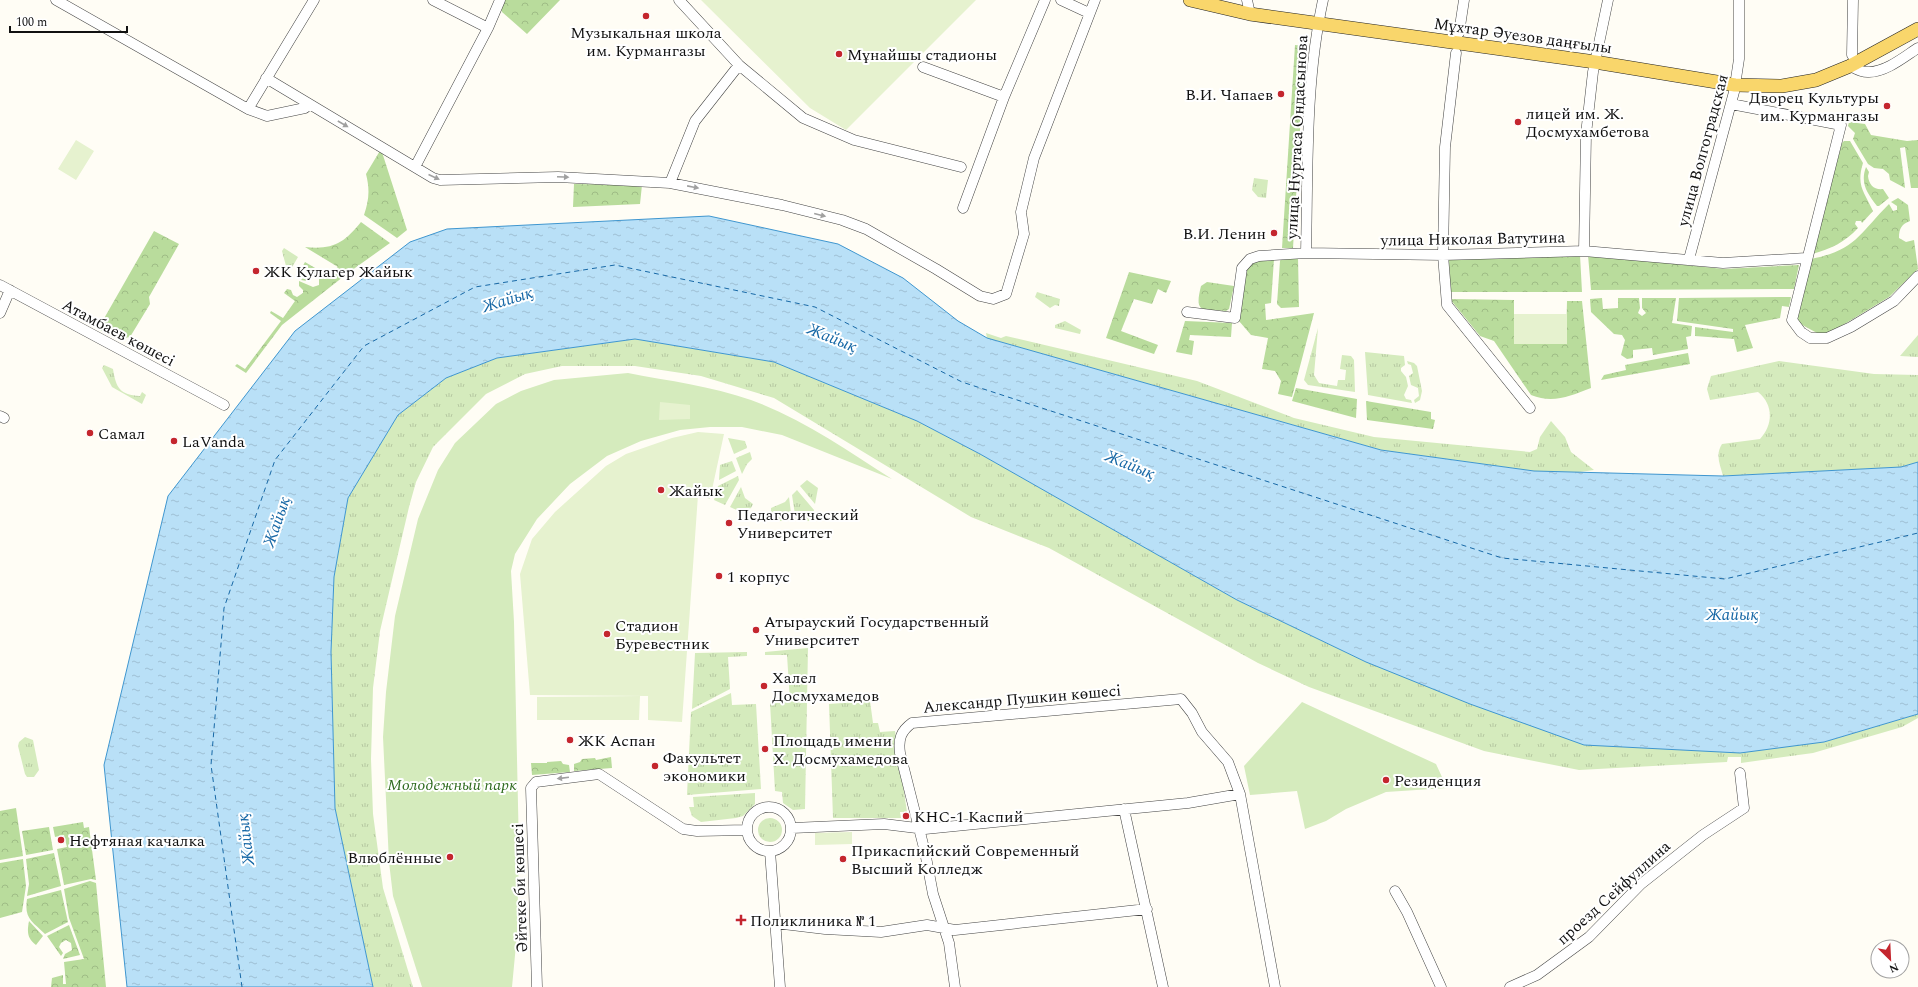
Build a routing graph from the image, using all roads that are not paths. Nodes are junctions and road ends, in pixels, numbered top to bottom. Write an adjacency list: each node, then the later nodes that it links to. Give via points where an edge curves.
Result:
1 (56, 0): 33 (street)
2 (314, 0): 28 (street)
3 (433, 0): 19 (street)
4 (500, 0): 19 (street)
5 (679, 0): 26 (street)
6 (1045, 0): 30 (street)
7 (1061, 0): 16 (street)
8 (1095, 0): 16 (street)
9 (1190, 0): 17 (main road, Мұхтар Әуезов даңғылы)
10 (1246, 0): 17 (street)
11 (1322, 0): 18 (street, улица Нуртаса Ондасынова)
12 (1464, 0): 21 (street)
13 (1608, 0): 25 (street)
14 (1739, 0): 29 (street, улица Волгоградская, via 1739,59)
15 (1853, 0): 24 (street)
16 (1089, 13): 36 (street, one-way to 16, via 782,205 855,224 980,296 993,299 1006,294 1024,234 1021,212 1034,158)
17 (1250, 14): 18 (main road, Мұхтар Әуезов даңғылы)
18 (1318, 23): 25 (main road, Мұхтар Әуезов даңғылы); 39 (street, улица Нуртаса Ондасынова, via 1311,94)
19 (488, 28): 34 (street)
20 (1918, 29): 24 (main road, Мұхтар Әуезов даңғылы, via 1871,55)
21 (1459, 33)
22 (1918, 48): 24 (street, via 1874,71 1863,72)
23 (1456, 53): 40 (street, via 1445,147)
24 (1851, 60): 29 (main road, Мұхтар Әуезов даңғылы, via 1816,80 1788,84)
25 (1595, 62): 29 (main road, Мұхтар Әуезов даңғылы); 38 (street, via 1586,134)
26 (739, 65): 35 (street, via 803,118 854,140); 36 (street, via 695,121)
27 (923, 67): 30 (street)
28 (266, 78): 31 (street); 33 (street)
29 (1735, 85): 32 (street, улица Волгоградская)
30 (1004, 97): 37 (street)
31 (309, 104): 33 (street, via 299,110 267,116); 34 (street, one-way to 34)
32 (1731, 104): 41 (street, via 1841,125); 42 (street, улица Волгоградская)
33 (248, 109)
34 (415, 167): 36 (street, one-way to 36, via 433,178 448,181 558,177)
35 (961, 167)
36 (670, 183)
37 (963, 208)
38 (1584, 251): 40 (street, улица Николая Ватутина); 42 (street, улица Николая Ватутина)
39 (1306, 253): 40 (street, улица Николая Ватутина); 46 (street, улица Николая Ватутина, via 1259,256 1250,259 1242,268 1235,318)
40 (1443, 255): 49 (street, via 1447,305)
41 (1806, 258): 42 (street, улица Николая Ватутина, via 1723,263); 43 (street, via 1792,320 1801,332 1810,338 1827,338 1851,327 1894,301)
42 (1689, 259)
43 (1918, 276)
44 (0, 285): 45 (street, Атамбаев көшесі)
45 (10, 290): 47 (street); 48 (street, Атамбаев көшесі)
46 (1187, 312)
47 (0, 313)
48 (224, 405)
49 (1530, 408)
50 (1740, 772): 67 (street, проезд Сейфуллина, via 1744,808 1703,835 1641,884 1589,937 1537,975)
51 (1240, 794): 52 (street, via 1188,803); 54 (street, Александр Пушкин көшесі, via 1228,762 1202,732 1181,699 912,723 901,733 899,742); 65 (street)
52 (1124, 809): 54 (street); 58 (street)
53 (792, 828): 54 (street, via 884,824); 55 (street, via 790,818 785,812 771,806 751,815); 56 (street, via 789,840 784,846)
54 (919, 828): 60 (street, via 933,894)
55 (747, 830): 56 (street, via 754,845 764,851); 61 (street, Әйтеке би көшесі, one-way to 61, via 683,829 599,774 536,782 531,788)
56 (770, 851): 59 (street)
57 (1394, 891): 66 (street)
58 (1146, 909): 60 (street, via 965,930); 64 (street)
59 (775, 923): 60 (street, via 866,931 893,931 927,925); 62 (street)
60 (945, 929): 63 (street)
61 (537, 987)
62 (780, 987)
63 (955, 987)
64 (1163, 987)
65 (1275, 987)
66 (1441, 987)
67 (1510, 987)

